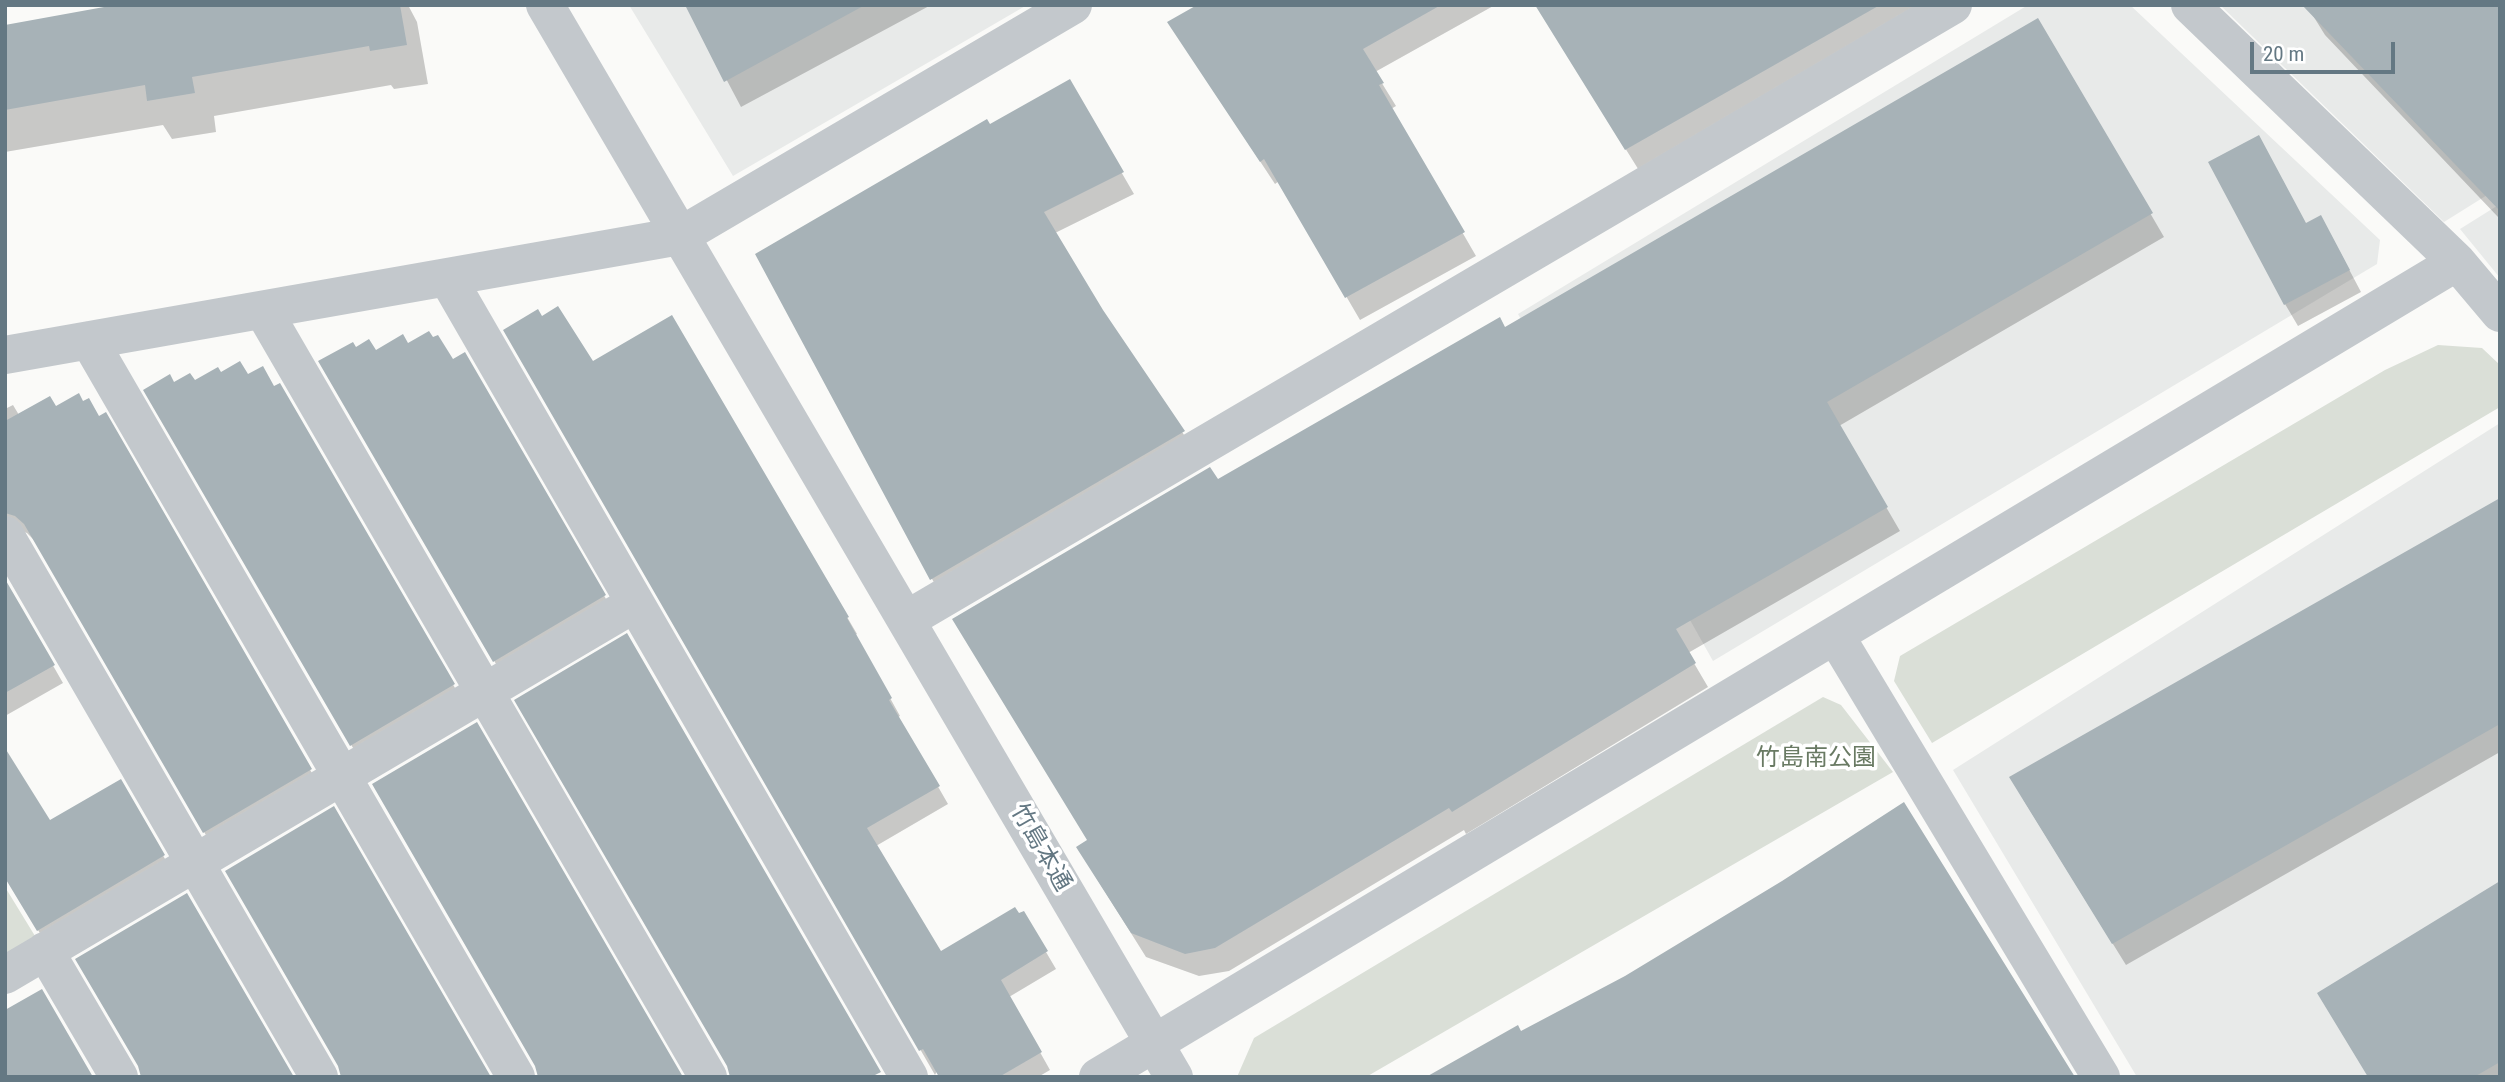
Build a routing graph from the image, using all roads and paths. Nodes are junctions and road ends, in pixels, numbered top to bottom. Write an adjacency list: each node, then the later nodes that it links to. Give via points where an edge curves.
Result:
1 (545, 5): 5 (street, 竹島本通)
2 (1073, 5): 5 (street)
3 (1954, 5): 14 (street)
4 (2190, 5): 6 (street)
5 (680, 236): 7 (street); 14 (street, 竹島本通)
6 (2457, 262): 9 (street); 15 (street)
7 (447, 277): 8 (street); 13 (street)
8 (263, 310): 10 (street); 16 (street)
9 (2500, 313)
10 (89, 340): 11 (street); 17 (street)
11 (5, 355)
12 (5, 535): 18 (street)
13 (635, 604): 16 (street); 26 (street)
14 (906, 620): 21 (street, 竹島本通)
15 (1835, 635): 21 (street); 29 (street)
16 (483, 692): 17 (street); 25 (street)
17 (341, 778): 18 (street); 24 (street)
18 (194, 864): 19 (street); 23 (street)
19 (45, 951): 20 (street); 22 (street)
20 (5, 975)
21 (1155, 1044): 27 (street); 28 (street, 竹島本通)
22 (119, 1077)
23 (319, 1077)
24 (516, 1077)
25 (708, 1077)
26 (909, 1077)
27 (1098, 1077)
28 (1174, 1077)
29 (2101, 1077)

